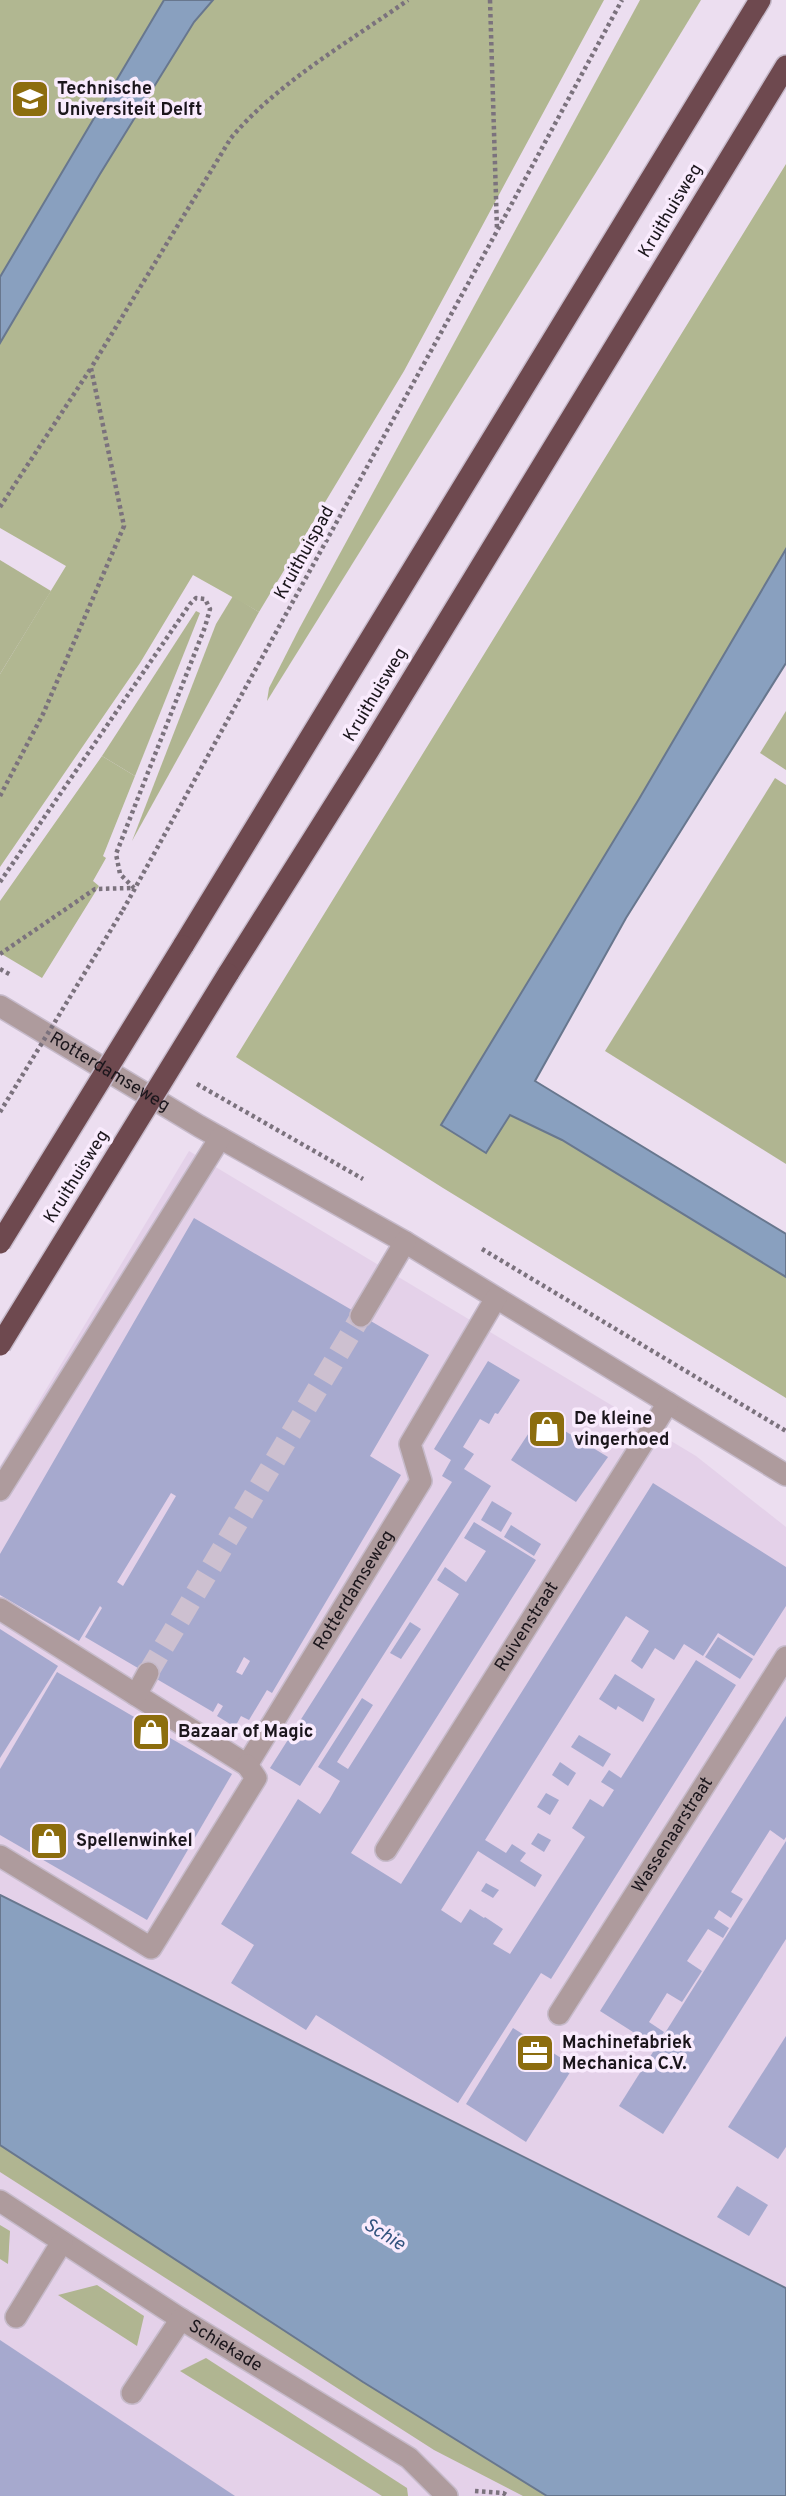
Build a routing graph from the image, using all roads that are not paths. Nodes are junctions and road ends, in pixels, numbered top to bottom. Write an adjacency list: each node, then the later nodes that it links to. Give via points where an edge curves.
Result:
1 (760, 0): 6 (highway, Kruithuisweg, bridge)
2 (786, 66): 9 (highway, Kruithuisweg, bridge)
3 (0, 1006): 4 (street, Rotterdamseweg)
4 (220, 1138): 5 (street, Rotterdamseweg); 12 (street)
5 (405, 1242): 7 (street, Rotterdamseweg); 8 (street)
6 (0, 1243)
7 (496, 1298): 10 (street, Rotterdamseweg); 17 (street, Rotterdamseweg, via 410,1444 421,1481)
8 (361, 1316)
9 (0, 1345)
10 (668, 1403): 11 (street, Rotterdamseweg); 18 (street, Ruivenstraat)
11 (786, 1475)
12 (0, 1490)
13 (0, 1609): 16 (street)
14 (786, 1657): 20 (street, Wassenaarstraat)
15 (148, 1673): 16 (street)
16 (136, 1695): 17 (street)
17 (247, 1765): 19 (street, via 256,1778 151,1948)
18 (386, 1850)
19 (0, 1856)
20 (559, 2014)
21 (0, 2201): 22 (street, Schiekade)
22 (62, 2242): 23 (street); 24 (street, Schiekade)
23 (16, 2318)
24 (181, 2319): 25 (street); 26 (street, Schiekade, via 409,2458)
25 (132, 2393)
26 (447, 2496)

